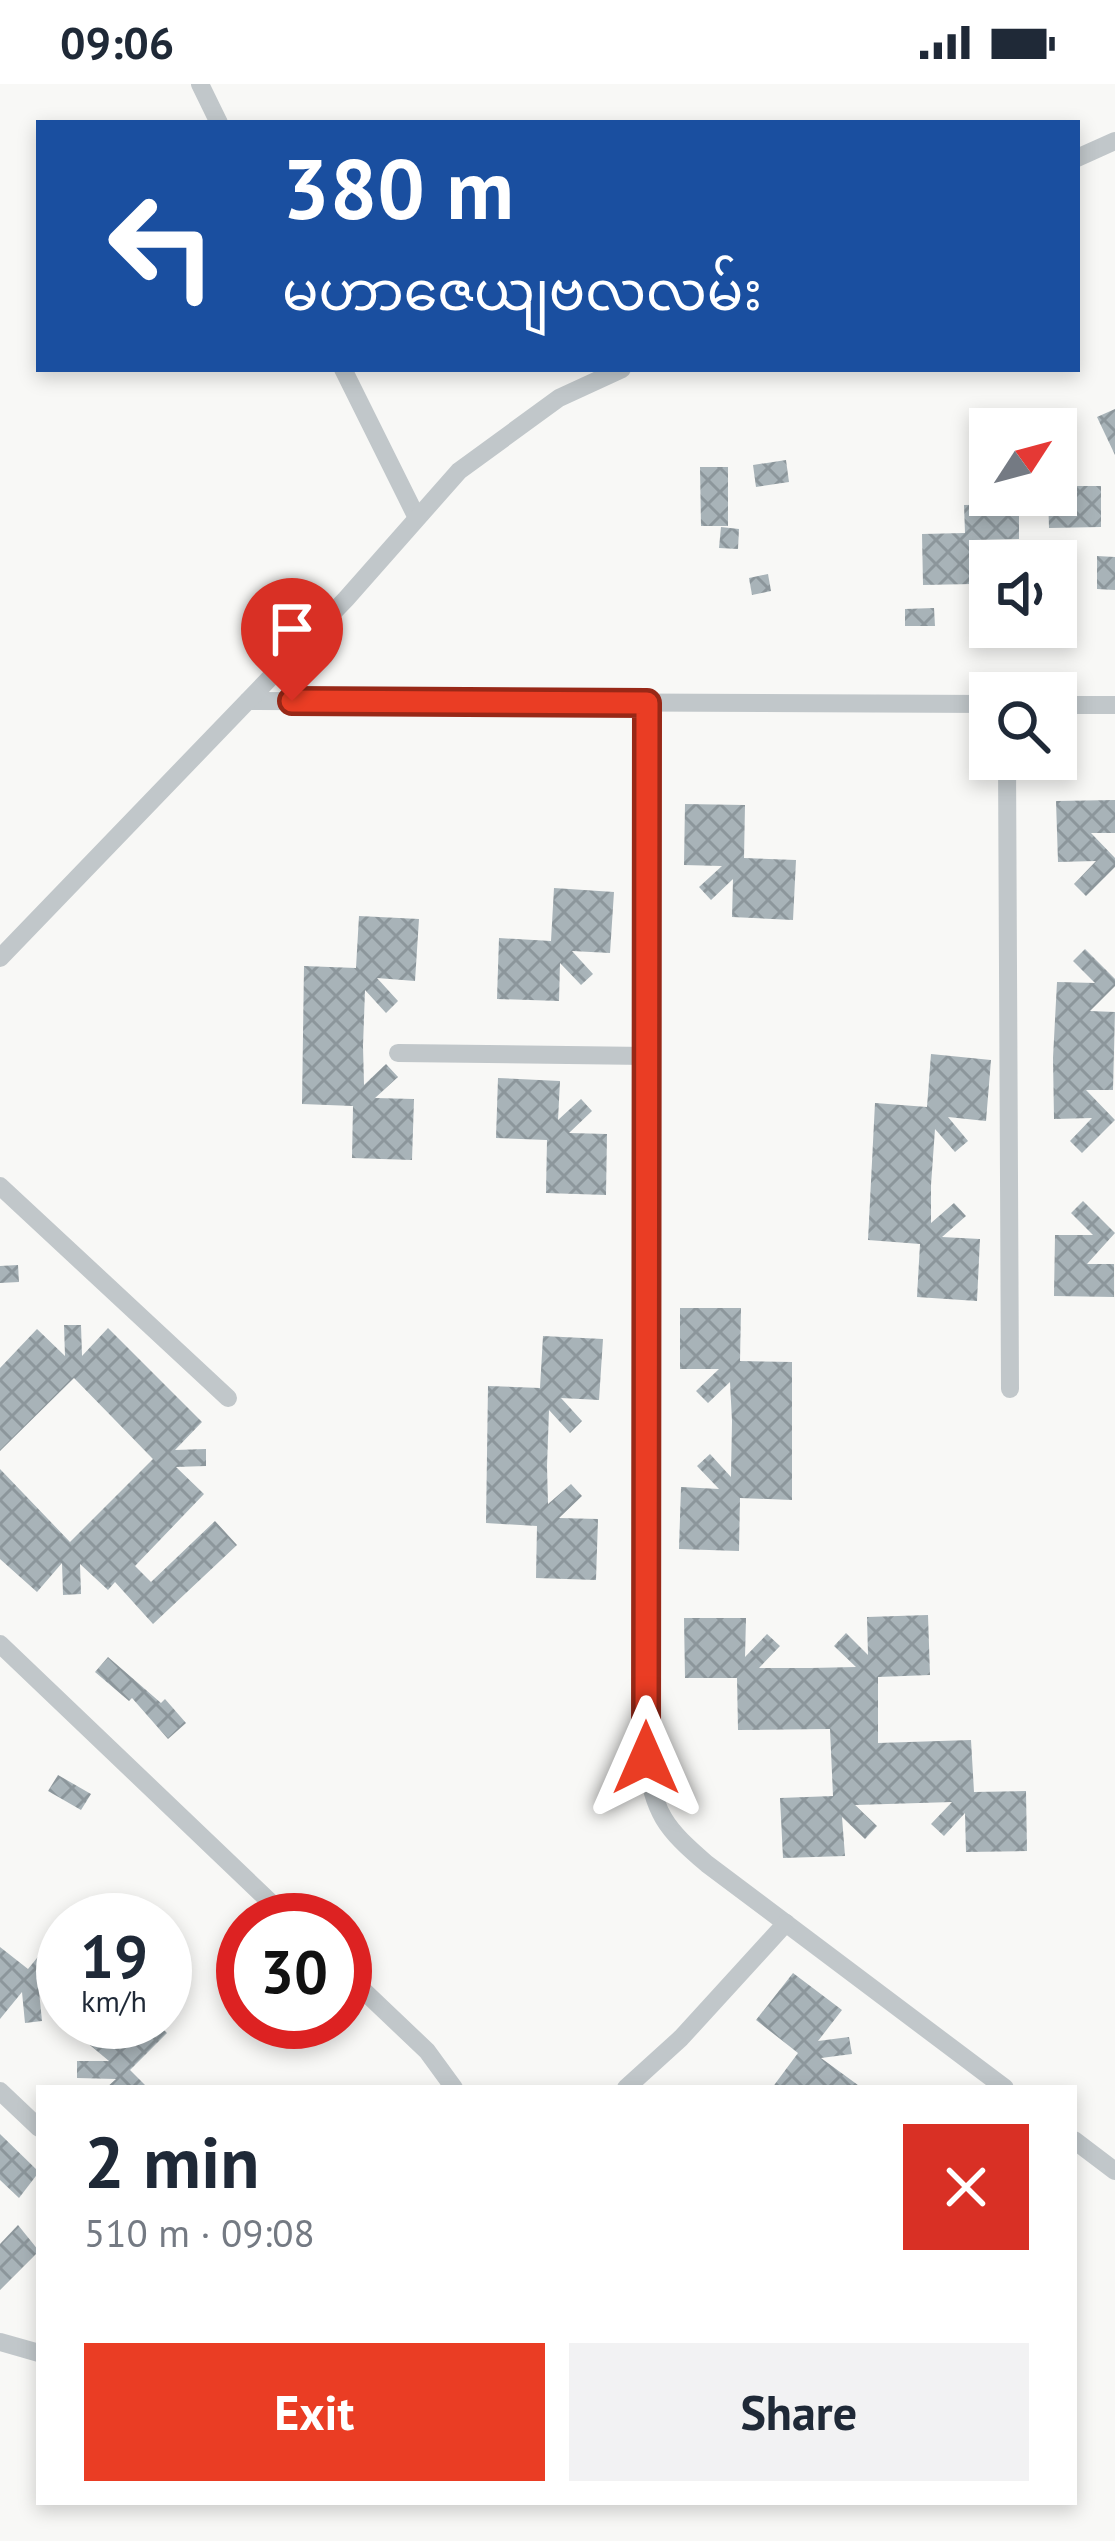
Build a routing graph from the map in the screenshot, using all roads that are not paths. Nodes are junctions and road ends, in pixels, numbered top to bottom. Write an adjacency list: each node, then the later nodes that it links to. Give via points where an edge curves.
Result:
1 (200, 84): 2 (street)
2 (218, 120)
3 (1115, 141): 4 (street)
4 (1080, 157)
5 (344, 372): 7 (street)
6 (616, 372): 7 (street, via 560,398 459,471)
7 (416, 516): 8 (street)
8 (248, 701): 9 (street); 14 (street)
9 (647, 703): 10 (street); 16 (street)
10 (969, 704)
11 (1077, 705): 12 (street)
12 (1115, 705)
13 (1007, 780): 18 (street)
14 (0, 958)
15 (398, 1053): 16 (street)
16 (647, 1056): 22 (street, via 651,1798 667,1830)
17 (0, 1186): 19 (street)
18 (1010, 1389)
19 (227, 1398)
20 (0, 1644): 21 (street)
21 (262, 1893)
22 (786, 1923): 25 (street); 26 (street)
23 (372, 1999): 24 (street)
24 (452, 2085)
25 (629, 2085)
26 (1001, 2085)
27 (0, 2091): 28 (street)
28 (36, 2125)
29 (1077, 2142): 30 (street)
30 (1115, 2171)
31 (0, 2342): 32 (street)
32 (36, 2352)

